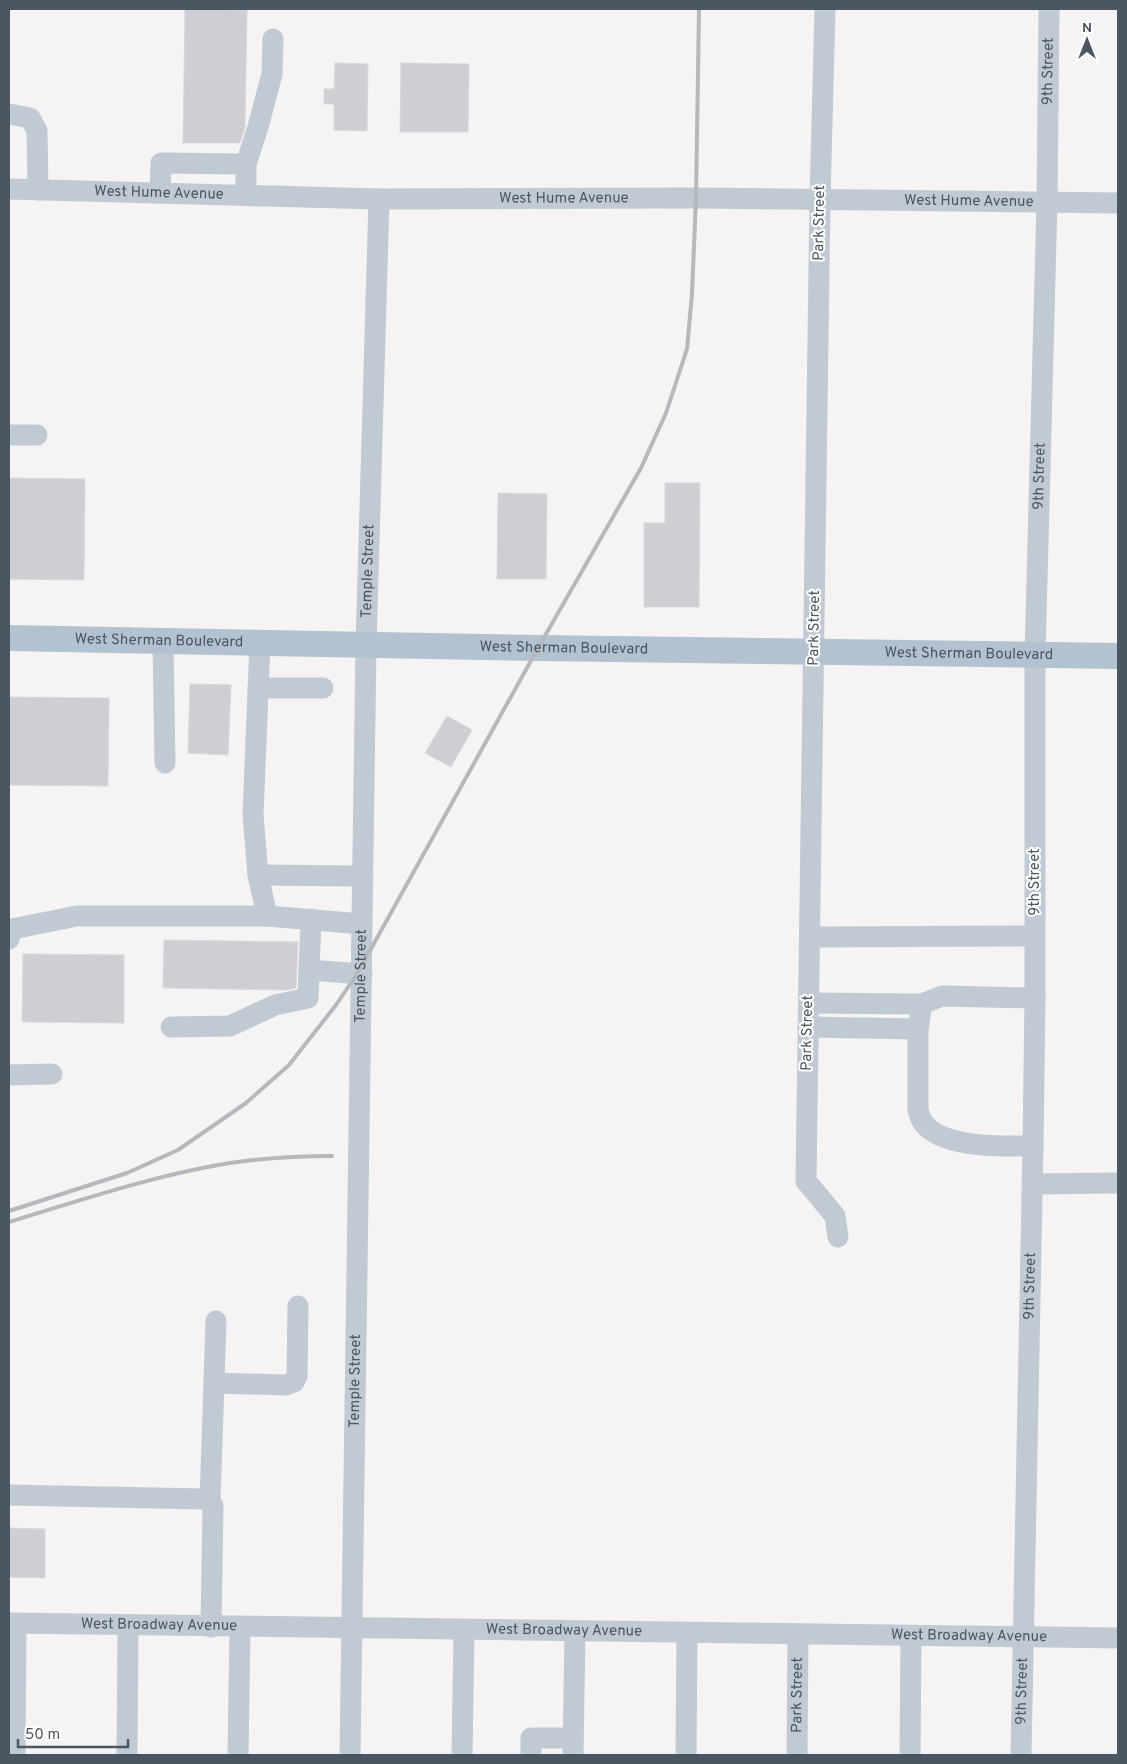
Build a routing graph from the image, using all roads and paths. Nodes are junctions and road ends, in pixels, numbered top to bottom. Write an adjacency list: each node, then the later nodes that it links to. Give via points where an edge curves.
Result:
1 (825, 9): 11 (street, Park Street)
2 (1050, 9): 12 (street, 9th Street)
3 (273, 39): 5 (street, via 272,74)
4 (9, 114): 7 (street, via 30,118 36,130)
5 (246, 164): 8 (street, via 161,163); 9 (street)
6 (9, 190): 7 (street, West Hume Avenue)
7 (38, 190): 8 (street, West Hume Avenue)
8 (160, 193): 9 (street, West Hume Avenue)
9 (246, 195): 10 (street, West Hume Avenue)
10 (379, 199): 11 (street, West Hume Avenue); 19 (street, Temple Street)
11 (820, 199): 12 (street, West Hume Avenue); 20 (street, Park Street)
12 (1047, 202): 13 (street, West Hume Avenue); 21 (street, 9th Street)
13 (1118, 203)
14 (9, 435): 15 (street)
15 (37, 435)
16 (9, 638): 17 (main road, West Sherman Boulevard)
17 (162, 642): 18 (main road, West Sherman Boulevard); 25 (street)
18 (260, 643): 19 (main road, West Sherman Boulevard); 23 (street)
19 (366, 645): 20 (main road, West Sherman Boulevard); 27 (street, Temple Street)
20 (815, 651): 21 (main road, West Sherman Boulevard); 32 (street, Park Street)
21 (1035, 654): 22 (main road, West Sherman Boulevard); 31 (street, 9th Street)
22 (1118, 656)
23 (258, 688): 24 (street); 26 (street, via 253,815)
24 (323, 688)
25 (165, 763)
26 (258, 875): 27 (street); 28 (street)
27 (362, 876): 30 (street, Temple Street)
28 (267, 916): 29 (street); 33 (street, via 77,916 12,929)
29 (311, 919): 30 (street); 34 (street)
30 (362, 924): 35 (street, Temple Street)
31 (1035, 936): 32 (street); 36 (street, 9th Street)
32 (810, 937): 37 (street, Park Street)
33 (9, 939)
34 (309, 970): 35 (street); 39 (street, via 308,998 275,1006 230,1026)
35 (362, 974): 57 (street, Temple Street)
36 (1035, 998): 38 (street, via 942,996); 44 (street, 9th Street)
37 (809, 1003): 38 (street); 40 (street, Park Street)
38 (922, 1004): 41 (street)
39 (171, 1027)
40 (808, 1027): 41 (street); 47 (street, Park Street, via 806,1181 835,1216)
41 (918, 1030): 44 (street, via 918,1110 921,1120 945,1137 966,1143)
42 (52, 1074): 43 (street)
43 (9, 1075)
44 (1033, 1146): 46 (street, 9th Street)
45 (1118, 1183): 46 (street)
46 (1032, 1184): 63 (street, 9th Street)
47 (838, 1236)
48 (298, 1306): 50 (street, via 297,1376 294,1382 286,1385)
49 (216, 1321): 50 (street)
50 (214, 1383): 52 (street)
51 (9, 1495): 52 (street, via 204,1498)
52 (210, 1501): 55 (street, via 213,1506)
53 (13, 1624): 54 (street, West Broadway Avenue); 66 (street)
54 (128, 1626): 55 (street, West Broadway Avenue); 67 (street)
55 (211, 1627): 56 (street, West Broadway Avenue)
56 (240, 1627): 57 (street, West Broadway Avenue); 68 (street)
57 (352, 1628): 58 (street, West Broadway Avenue); 69 (street, Temple Street)
58 (464, 1631): 59 (street, West Broadway Avenue); 70 (street)
59 (575, 1632): 60 (street, West Broadway Avenue); 65 (street)
60 (688, 1633): 61 (street, West Broadway Avenue); 72 (street)
61 (798, 1634): 62 (street, West Broadway Avenue); 73 (street, Park Street)
62 (911, 1636): 63 (street, West Broadway Avenue); 74 (street)
63 (1022, 1637): 64 (street, West Broadway Avenue); 75 (street, 9th Street)
64 (1118, 1638)
65 (573, 1747): 71 (street, via 531,1738)
66 (16, 1755)
67 (127, 1755)
68 (238, 1755)
69 (350, 1755)
70 (462, 1755)
71 (531, 1755)
72 (686, 1755)
73 (797, 1755)
74 (910, 1755)
75 (1021, 1755)

